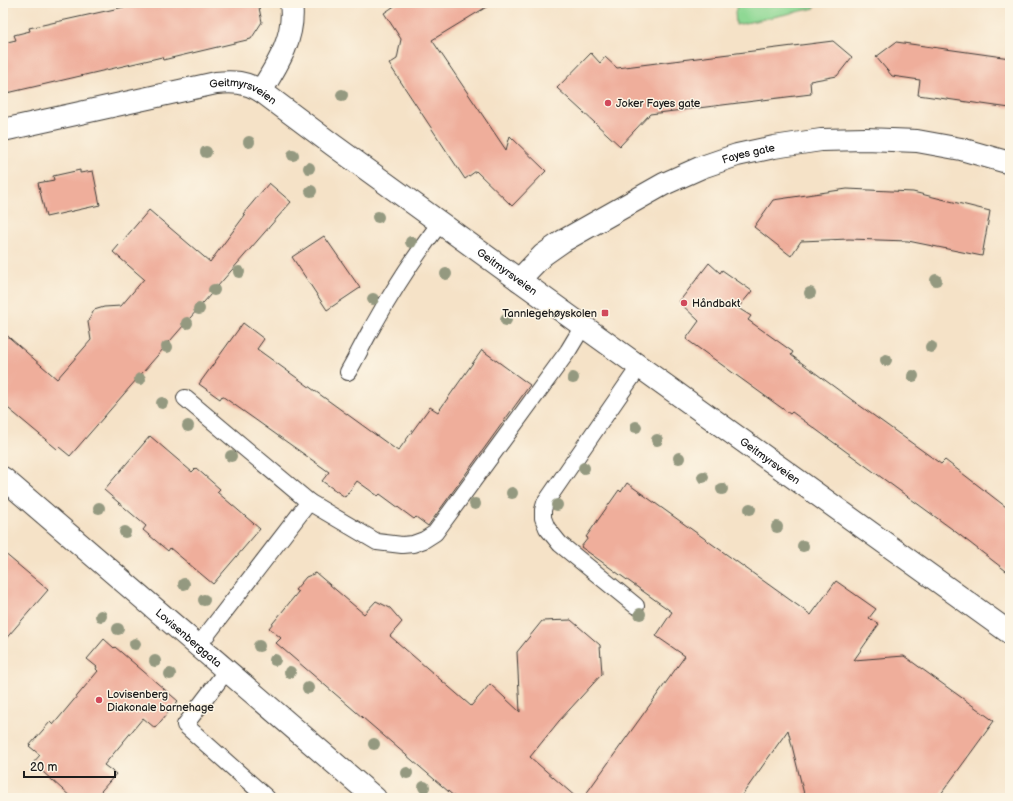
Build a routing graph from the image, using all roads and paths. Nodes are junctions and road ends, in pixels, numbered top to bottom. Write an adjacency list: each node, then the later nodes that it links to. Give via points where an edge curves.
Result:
1 (296, 5): 2 (street, via 286,46 275,70)
2 (261, 91): 3 (street, Geitmyrsveien, via 241,82 216,83); 5 (street, Geitmyrsveien)
3 (3, 130)
4 (1010, 163): 6 (street, Fayes gate, via 961,149 917,141 866,139 821,140 737,155 664,184 563,241 543,255)
5 (440, 223): 6 (street, Geitmyrsveien); 9 (lane, via 393,291)
6 (519, 280): 7 (street, Geitmyrsveien)
7 (583, 326): 8 (street, Geitmyrsveien); 12 (lane, via 568,351 435,533 413,544 377,542)
8 (640, 367): 13 (lane, via 545,503 543,510 547,528 560,544); 14 (street, Geitmyrsveien)
9 (348, 372)
10 (185, 398): 12 (lane)
11 (3, 478): 15 (street, Lovisenberggata)
12 (309, 502): 15 (lane)
13 (636, 606)
14 (1010, 633)
15 (198, 646): 16 (street, Lovisenberggata)
16 (227, 670): 17 (lane, via 185,725); 18 (street, Lovisenberggata)
17 (266, 798)
18 (375, 798)

